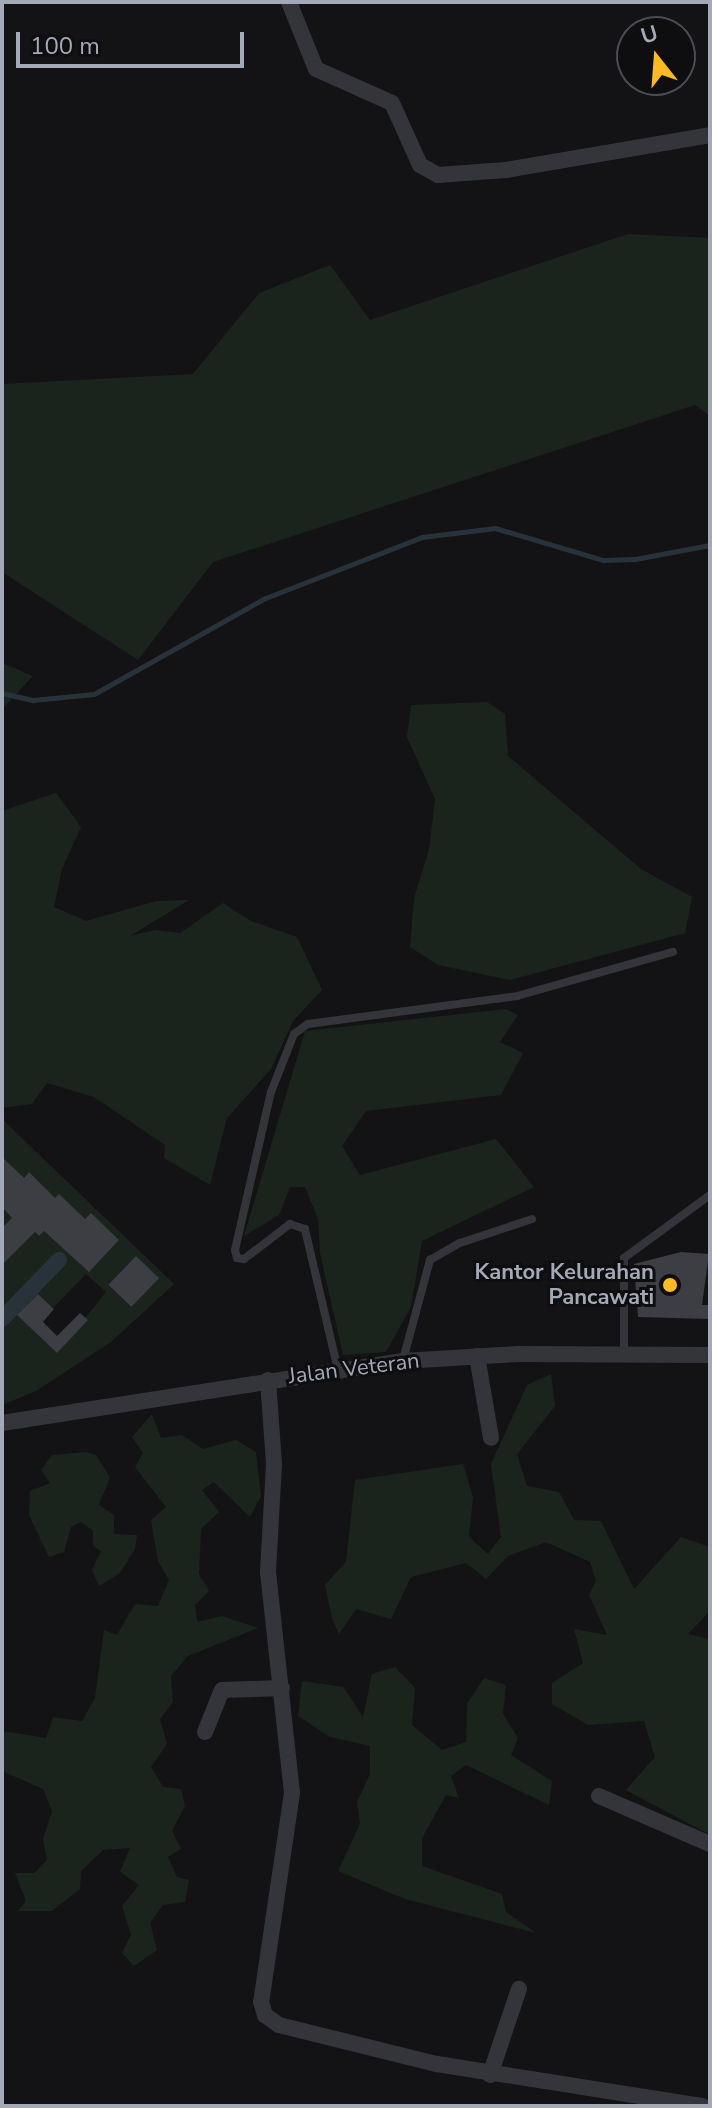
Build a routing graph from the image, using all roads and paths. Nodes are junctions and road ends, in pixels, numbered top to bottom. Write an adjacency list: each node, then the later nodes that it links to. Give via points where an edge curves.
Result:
1 (289, 2): 2 (street, via 316,69 392,103 420,165 438,175 506,170)
2 (710, 135)
3 (673, 952): 10 (lane, via 517,996 308,1024 294,1034 271,1092 235,1250 237,1258 244,1259 290,1224 305,1229)
4 (710, 1195): 8 (lane, via 624,1258)
5 (532, 1219): 9 (lane, via 460,1243 430,1260)
6 (710, 1355): 8 (street, Jalan Veteran)
7 (477, 1356): 8 (street, Jalan Veteran); 9 (street, Jalan Veteran); 13 (street)
8 (624, 1356)
9 (403, 1361): 10 (street, Jalan Veteran)
10 (338, 1370): 11 (street, Jalan Veteran)
11 (268, 1380): 12 (street, Jalan Veteran); 14 (street, via 274,1464 268,1572)
12 (2, 1423)
13 (491, 1438)
14 (282, 1688): 15 (street, via 222,1690); 19 (street, via 292,1793 261,2002 265,2015 279,2025)
15 (205, 1732)
16 (599, 1796): 17 (street)
17 (710, 1844)
18 (519, 1989): 19 (street)
19 (490, 2075): 20 (street)
20 (703, 2106)

